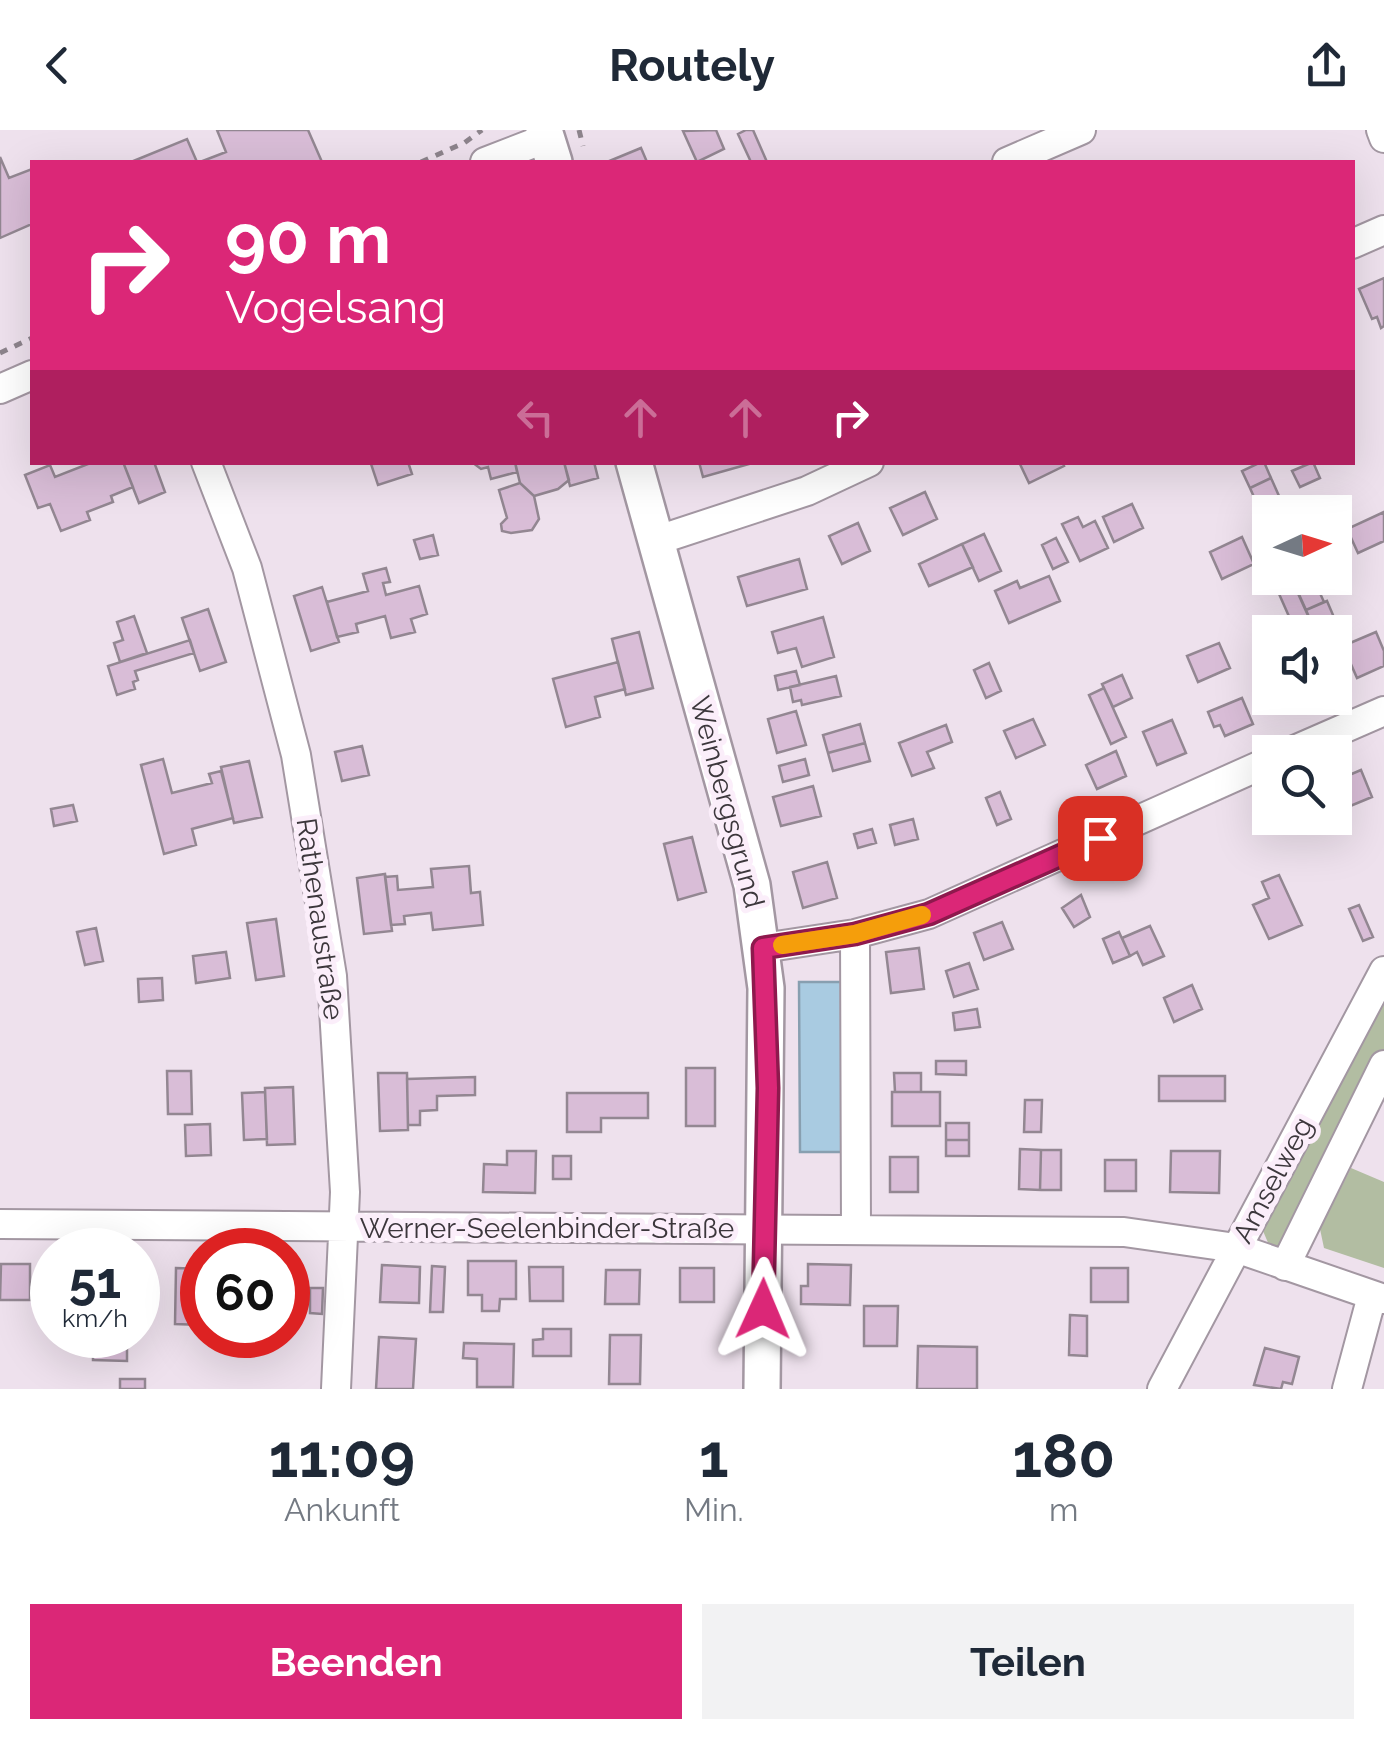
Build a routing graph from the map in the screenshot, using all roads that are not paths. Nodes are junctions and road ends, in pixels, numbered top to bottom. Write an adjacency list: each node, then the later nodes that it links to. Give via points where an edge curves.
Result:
1 (1081, 130): 6 (street)
2 (1380, 130): 3 (street)
3 (1384, 138)
4 (563, 141): 5 (street)
5 (492, 160)
6 (1012, 160)
7 (1384, 230): 8 (street)
8 (1355, 243)
9 (30, 376): 10 (street)
10 (0, 389)
11 (207, 465): 23 (street, Rathenaustraße, via 247,568 296,755 332,976)
12 (635, 465): 14 (main road, Weinbergsgrund)
13 (862, 465): 14 (street)
14 (655, 541): 19 (main road, Weinbergsgrund, via 752,885)
15 (1384, 710): 16 (street)
16 (1328, 735)
17 (1252, 770): 18 (street, via 929,914)
18 (855, 934): 19 (street); 25 (street)
19 (763, 948): 24 (main road, Weinbergsgrund)
20 (1384, 971): 26 (street, Amselweg)
21 (1384, 1065): 27 (street)
22 (0, 1224): 23 (street, Werner-Seelenbinder-Straße)
23 (344, 1227): 24 (street, Werner-Seelenbinder-Straße); 29 (street, Rathenaustraße)
24 (764, 1229): 25 (street, Werner-Seelenbinder-Straße); 30 (main road, Weinbergsgrund)
25 (856, 1230): 26 (street, Werner-Seelenbinder-Straße, via 1124,1232)
26 (1236, 1248): 27 (street, Werner-Seelenbinder-Straße); 31 (street, Amselweg)
27 (1286, 1266): 28 (street, Werner-Seelenbinder-Straße)
28 (1378, 1298): 32 (street)
29 (336, 1389)
30 (762, 1389)
31 (1162, 1389)
32 (1347, 1389)

